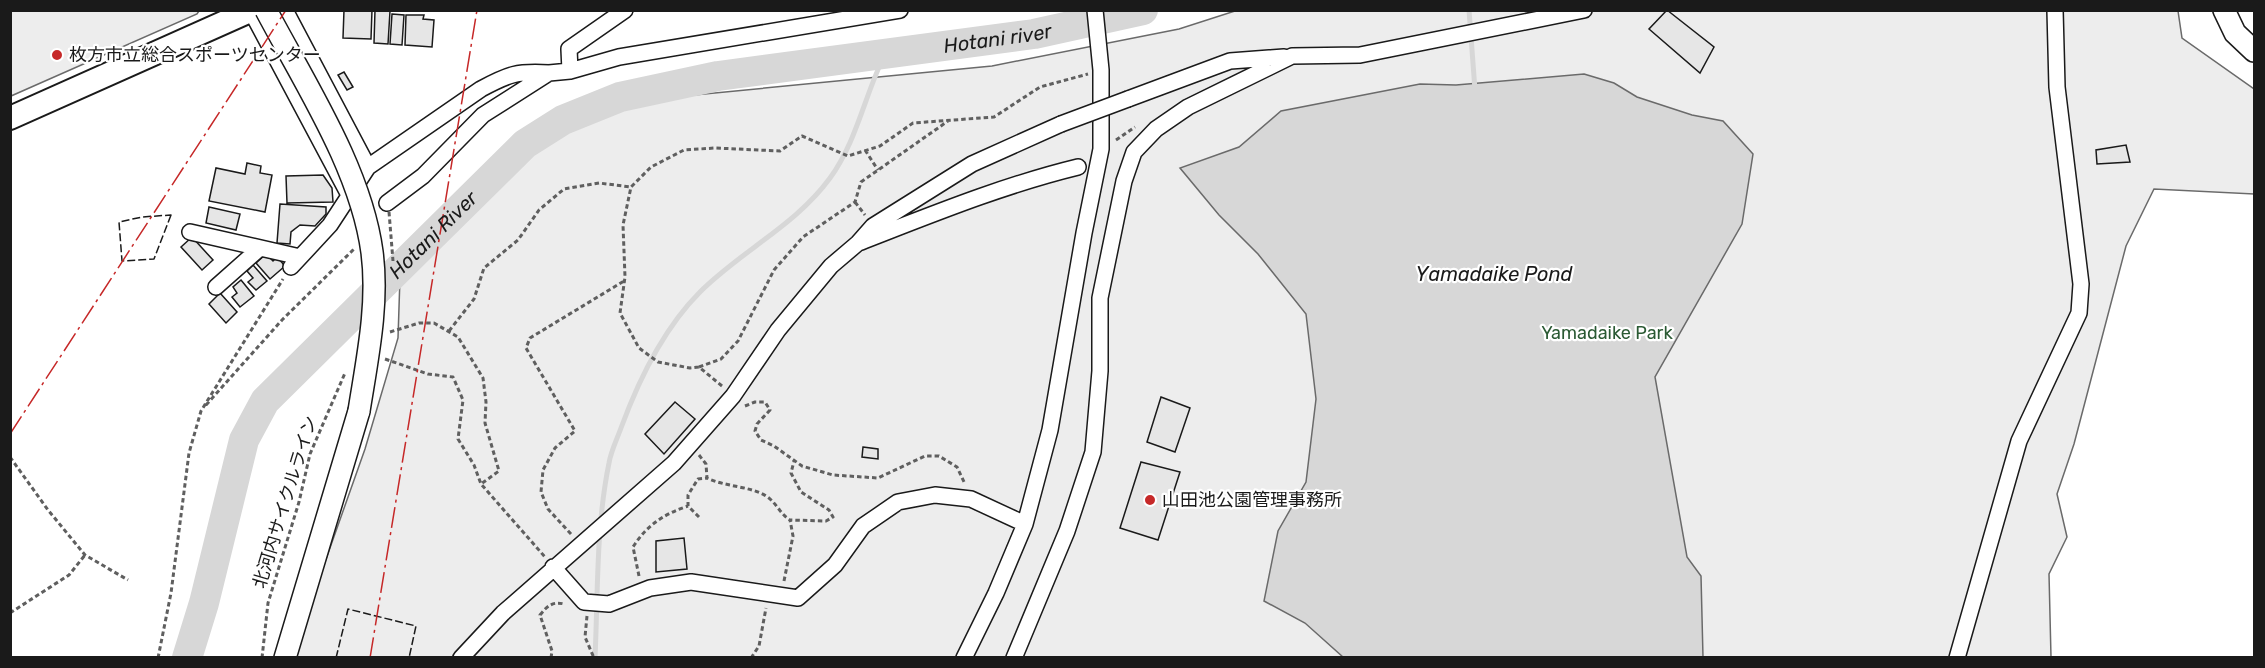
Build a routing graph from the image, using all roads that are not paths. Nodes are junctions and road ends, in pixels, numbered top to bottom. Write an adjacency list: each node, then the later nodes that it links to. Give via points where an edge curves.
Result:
1 (266, 10): 25 (street, bridge, via 357,188 372,252 373,321 359,411)
2 (285, 10): 16 (street)
3 (625, 10): 12 (street, via 569,49)
4 (900, 10): 12 (street, via 619,57)
5 (1095, 10): 23 (street, via 1101,149 1050,430)
6 (1584, 10): 11 (street, via 1360,56)
7 (2055, 10): 29 (street, via 2057,87 2081,284 2079,313 2019,441)
8 (2224, 10): 10 (street, via 2235,33)
9 (251, 11): 14 (main road); 17 (street)
10 (2252, 46)
11 (1293, 56): 20 (street, bridge, via 1230,61 1061,124 972,164 873,226); 28 (street, via 1188,107 1156,129 1134,152 1124,181 1100,298 1100,371 1093,452 1067,531)
12 (570, 71): 13 (street)
13 (549, 73): 16 (street, via 523,71 501,78); 18 (street, via 483,115 423,176)
14 (10, 118)
15 (1078, 166): 20 (street, via 964,202)
16 (368, 167): 17 (street)
17 (349, 195): 21 (street, via 330,225 296,262)
18 (387, 203)
19 (190, 232): 21 (street)
20 (858, 243): 24 (street, via 831,266 778,330 733,396 674,463)
21 (260, 248): 22 (street)
22 (216, 287)
23 (1025, 524): 24 (street, via 971,499 934,495 898,502 863,526 835,565 798,598 691,582 644,591 609,604 584,600); 27 (street)
24 (553, 567): 26 (street)
25 (285, 657)
26 (461, 657)
27 (964, 657)
28 (1014, 657)
29 (1957, 657)

